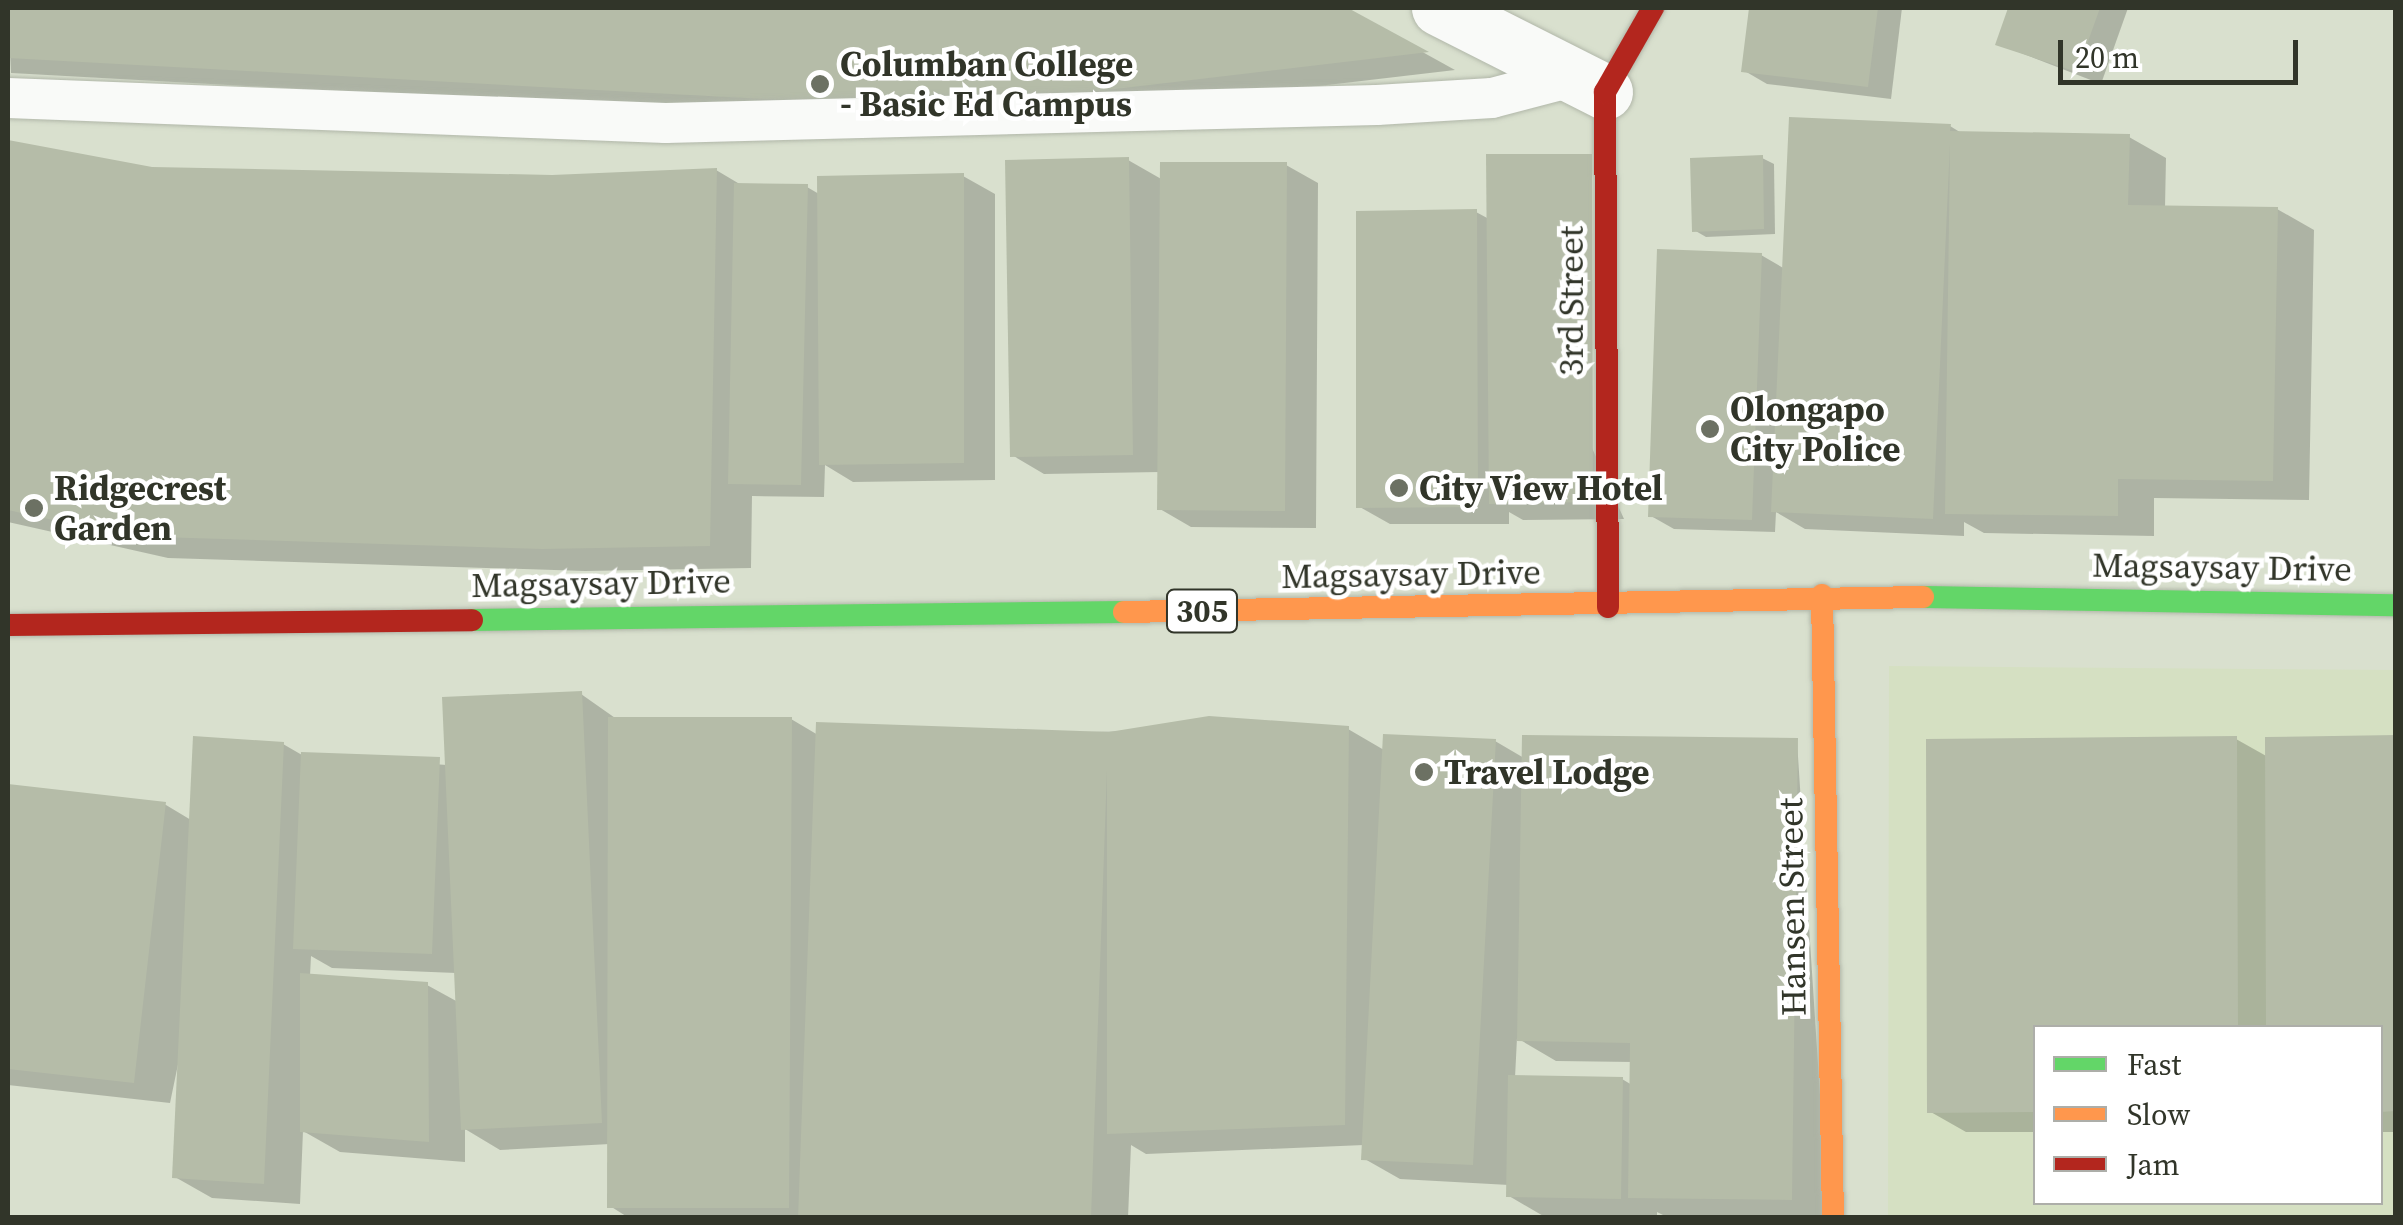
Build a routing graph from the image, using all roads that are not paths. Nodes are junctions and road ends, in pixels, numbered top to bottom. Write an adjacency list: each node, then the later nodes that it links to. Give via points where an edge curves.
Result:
1 (1439, 8): 3 (street)
2 (1653, 8): 3 (main road)
3 (1586, 85): 4 (lane, via 1377,105 666,123); 7 (main road, 3rd Street)
4 (8, 98)
5 (1822, 595): 6 (main road, Magsaysay Drive / 305); 7 (main road, Magsaysay Drive / 305); 9 (main road, Hansen Street)
6 (2396, 605)
7 (1608, 607): 8 (main road, Magsaysay Drive / 305)
8 (8, 624)
9 (1832, 1218)

